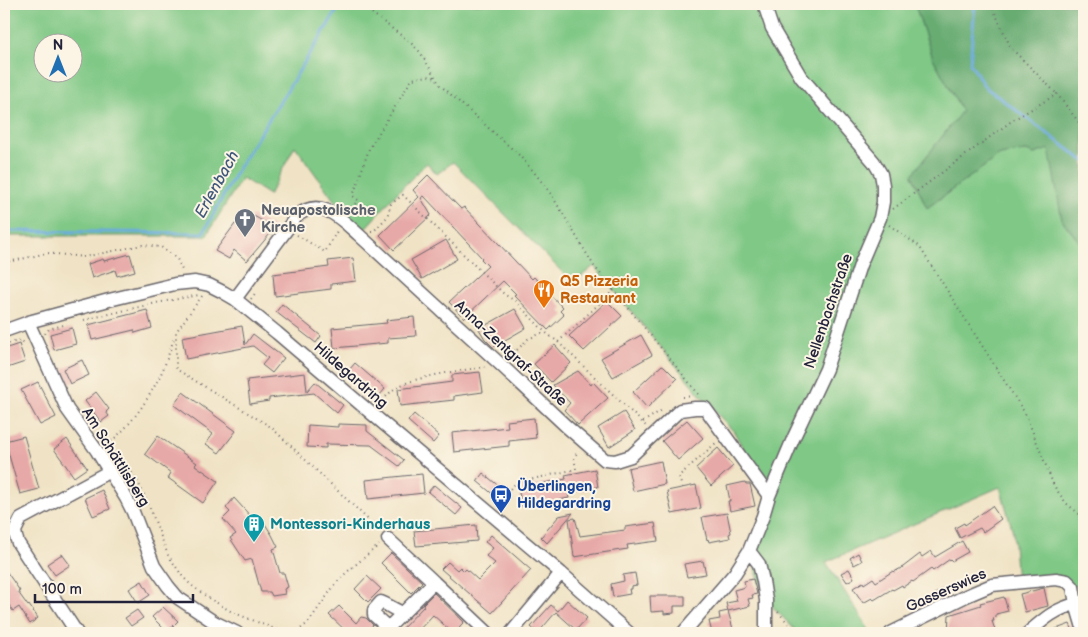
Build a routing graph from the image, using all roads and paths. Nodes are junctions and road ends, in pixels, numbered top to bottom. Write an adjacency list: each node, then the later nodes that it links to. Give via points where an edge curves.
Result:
1 (360, 4): 4 (path, via 411,43)
2 (764, 4): 7 (street, Nellenbachstraße, via 772,28 801,77 874,162 883,186)
3 (991, 4): 5 (path, via 1011,48)
4 (436, 78): 8 (path, via 412,79 369,149 353,196 358,200); 13 (path, via 534,172 594,266)
5 (1057, 94): 6 (path); 7 (path, via 1013,120)
6 (1084, 129)
7 (880, 218): 34 (street, Nellenbachstraße, via 860,265 826,369); 36 (path, via 919,246 1026,414 1054,486 1066,503)
8 (343, 221): 9 (path, via 325,252); 10 (street, Anna-Zentgraf-Straße); 15 (street, Anna-Zentgraf-Straße, via 320,208 306,209 296,217)
9 (297, 235)
10 (359, 235): 21 (path, via 374,231 387,218 391,204 403,195); 24 (street, Anna-Zentgraf-Straße)
11 (4, 261): 12 (path, via 47,253 84,257 142,245 161,247 176,259)
12 (183, 272)
13 (614, 290): 23 (path); 25 (path, via 701,396)
14 (206, 291): 15 (street, Hildegardring, via 223,292); 16 (path); 17 (street, Hildegardring, via 195,282 174,284); 20 (path)
15 (235, 299): 26 (street, Hildegardring)
16 (85, 320)
17 (28, 322): 19 (street, Hildegardring); 29 (street, Am Schättlisberg, via 67,409)
18 (67, 324): 22 (path, via 49,330)
19 (4, 331)
20 (176, 332): 29 (path, via 161,375 141,409 115,438); 37 (path, via 176,369 272,428)
21 (545, 332): 23 (path); 24 (path, via 528,339 515,352 513,348)
22 (44, 339)
23 (558, 342): 27 (path)
24 (503, 359): 25 (street, Anna-Zentgraf-Straße, via 566,426 605,460 631,456 680,410); 26 (path, via 402,384)
25 (705, 408): 28 (street)
26 (371, 413): 35 (street, Hildegardring)
27 (643, 422)
28 (726, 436): 33 (path, via 679,476); 34 (street)
29 (97, 451): 32 (street, Am Schättlisberg)
30 (113, 455): 47 (path, via 136,478 168,555 191,585 232,612)
31 (574, 457): 35 (path, via 576,469 516,483)
32 (110, 471): 45 (street, via 21,519 15,530 23,552); 46 (street, Am Schättlisberg, via 133,512 154,566 168,586 178,598)
33 (682, 488)
34 (769, 496): 38 (street, Nellenbachstraße)
35 (488, 512): 39 (street, Hildegardring)
36 (1084, 518)
37 (388, 539): 40 (street); 47 (path, via 347,572 308,623 298,631)
38 (750, 551): 41 (street, via 759,564); 51 (street, Nellenbachstraße)
39 (561, 573): 49 (street); 50 (street, Hildegardring)
40 (434, 582): 43 (street); 48 (street)
41 (766, 600): 52 (street); 53 (path)
42 (1076, 604): 44 (street); 54 (street, Gasserswies, via 1073,587 1067,581 992,584); 55 (street, via 1050,615)
43 (403, 612)
44 (1084, 630)
45 (77, 633)
46 (237, 633)
47 (286, 633)
48 (488, 633)
49 (512, 633)
50 (629, 633)
51 (683, 633)
52 (766, 633)
53 (797, 633)
54 (891, 633)
55 (1028, 633)

